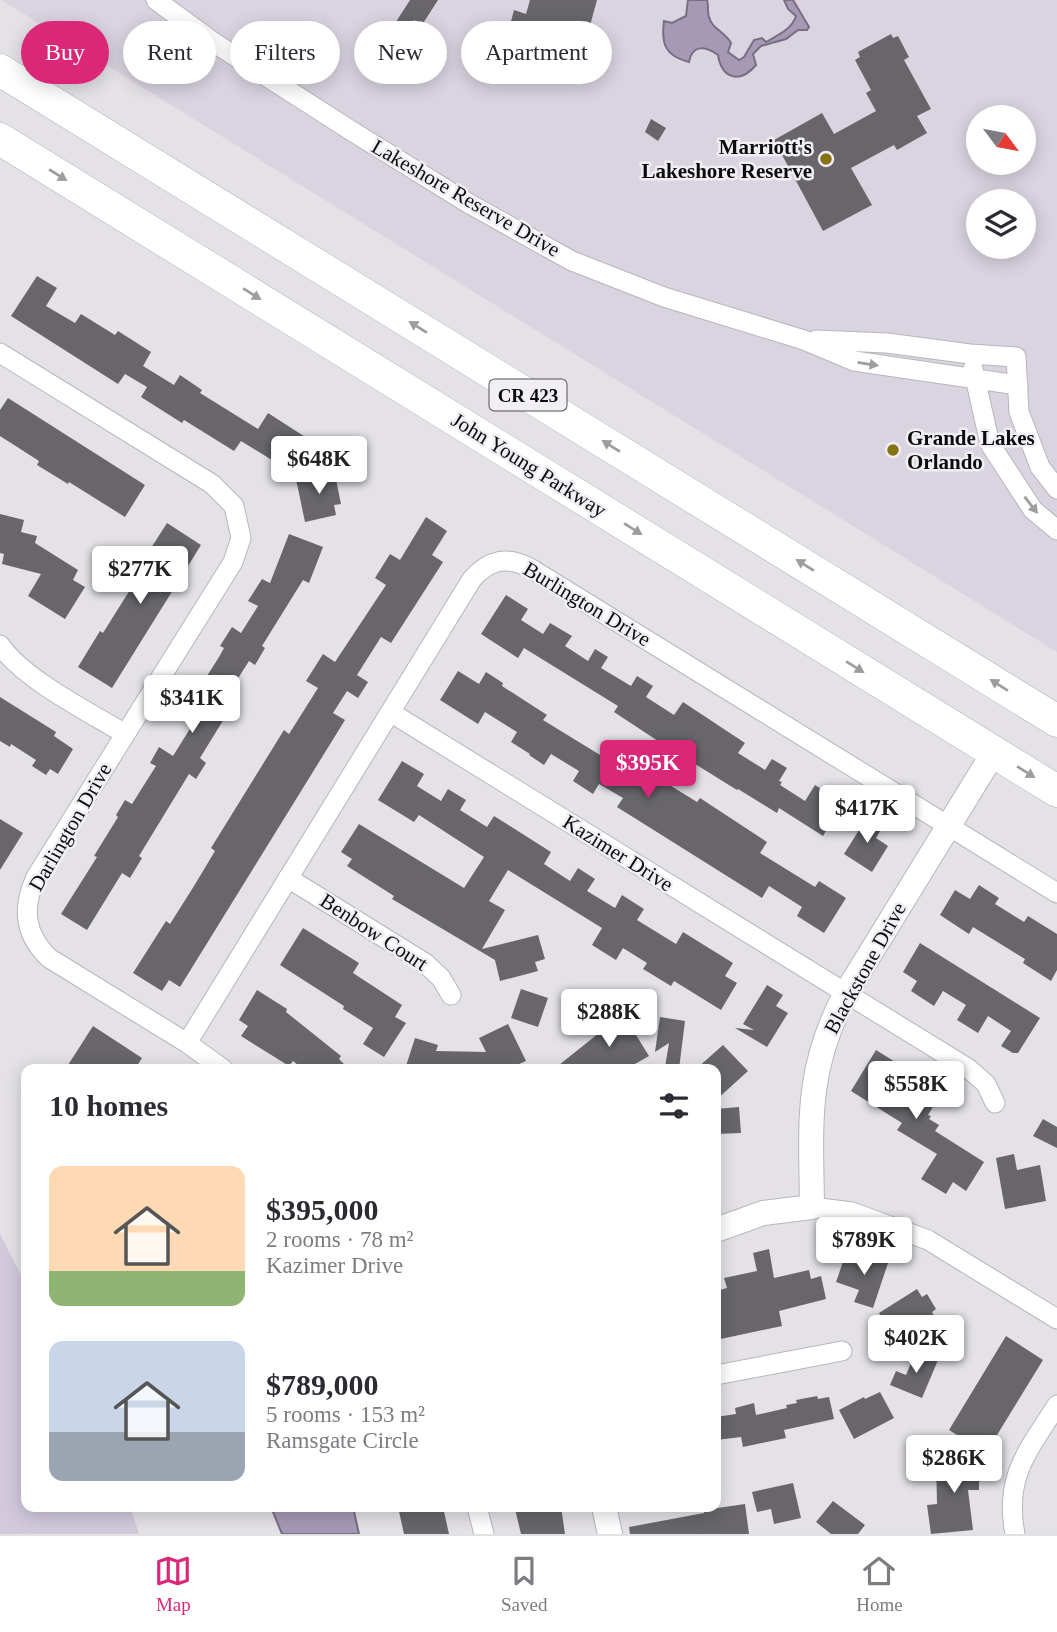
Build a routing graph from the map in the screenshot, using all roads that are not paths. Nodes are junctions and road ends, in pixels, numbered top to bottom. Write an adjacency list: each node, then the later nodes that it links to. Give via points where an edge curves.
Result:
1 (156, 0): 4 (street, Lakeshore Reserve Drive, via 362,138 572,261 664,297)
2 (0, 69): 13 (highway, CR 423, one-way to 2)
3 (0, 139): 15 (highway, John Young Parkway / CR 423, one-way to 15)
4 (804, 340): 6 (street, Lakeshore Reserve Drive, via 887,342); 7 (street, Lakeshore Reserve Drive, one-way to 7, via 854,361)
5 (0, 353): 14 (street, Darlington Drive, via 212,484 234,506 241,538 233,562)
6 (970, 354): 7 (street); 8 (street, Lakeshore Reserve Drive, via 1016,357)
7 (976, 380): 8 (street, Lakeshore Reserve Drive); 10 (street, one-way to 10, via 990,444 1033,510)
8 (1018, 386): 9 (street, via 1019,412 1040,467)
9 (1057, 489)
10 (1057, 530)
11 (0, 645): 14 (street, via 28,674)
12 (390, 712): 17 (street, Burlington Drive, via 472,579 490,563 514,561); 18 (street, Burlington Drive); 20 (street, Kazimer Drive)
13 (1057, 720)
14 (125, 734): 22 (street, Darlington Drive, via 37,877 27,905 28,925 48,958)
15 (994, 752): 16 (highway, John Young Parkway / CR 423, one-way to 16); 17 (street, Blackstone Drive)
16 (1057, 791)
17 (949, 826): 19 (street, Burlington Drive); 20 (street, Blackstone Drive)
18 (288, 878): 21 (street, Benbow Court, via 425,963); 22 (street, Burlington Drive)
19 (1057, 893)
20 (846, 993): 24 (street, Kazimer Drive, via 978,1075); 25 (street, Blackstone Drive, via 826,1036 813,1085)
21 (451, 995)
22 (187, 1043): 23 (street, Darlington Drive)
23 (216, 1064)
24 (995, 1103)
25 (812, 1207): 26 (street, via 763,1213); 27 (street, via 852,1212 928,1240)
26 (721, 1228)
27 (1057, 1319)
28 (842, 1351): 29 (street)
29 (721, 1374)
30 (1057, 1405): 35 (street, via 1014,1483)
31 (478, 1512): 33 (street)
32 (605, 1512): 34 (street)
33 (484, 1534)
34 (610, 1534)
35 (1016, 1534)

